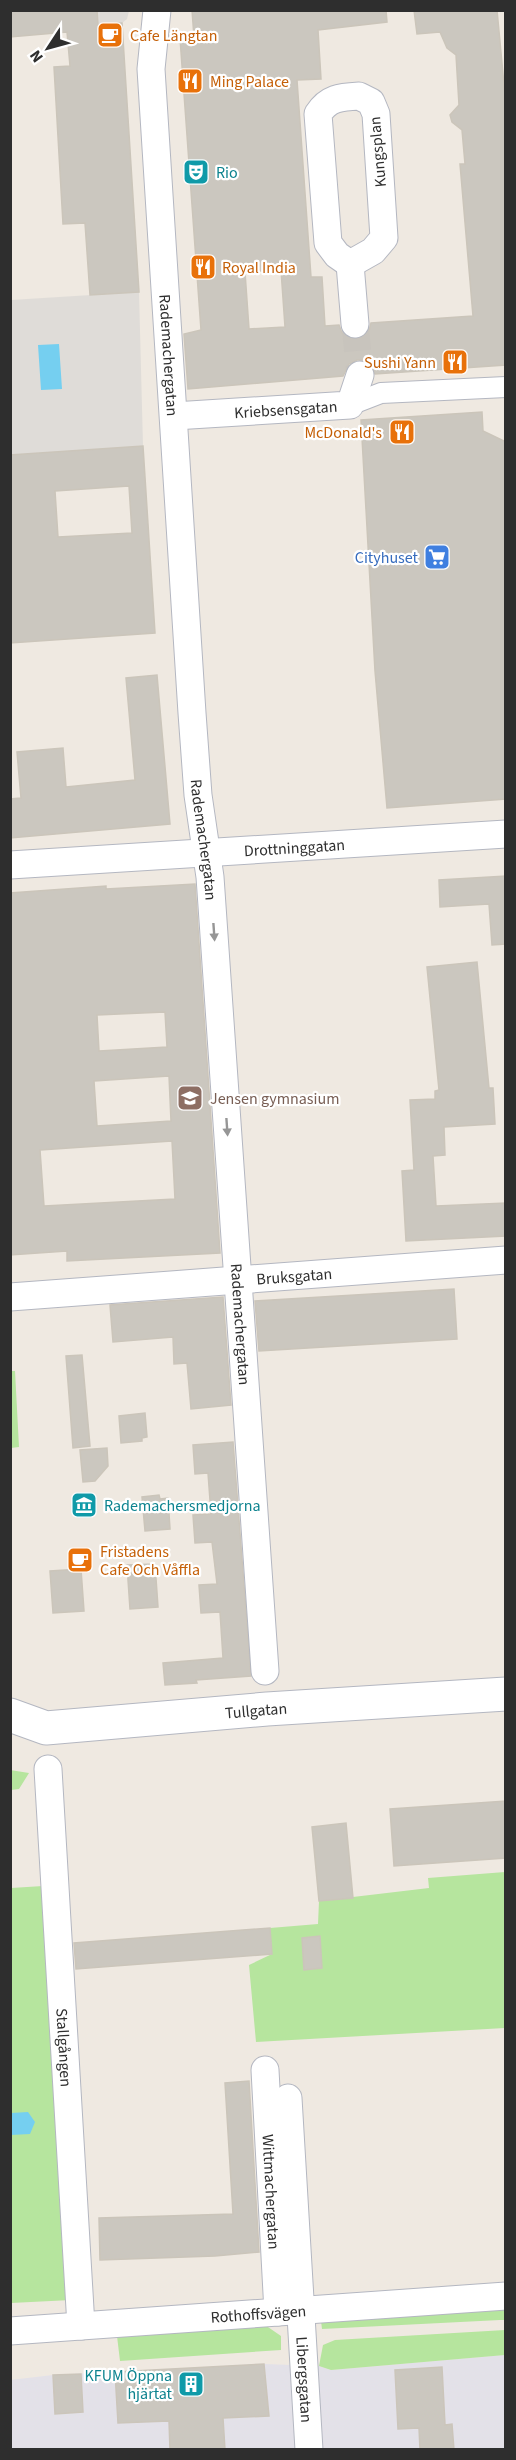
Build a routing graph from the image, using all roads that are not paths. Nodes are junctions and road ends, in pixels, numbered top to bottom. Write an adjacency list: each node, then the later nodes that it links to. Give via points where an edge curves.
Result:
1 (157, 10): 7 (street, Rademachergatan, via 151,69)
2 (350, 264): 2 (street, Kungsplan, via 373,251 384,238 376,114 371,102 359,96 339,97 325,103 318,114 328,243); 3 (street)
3 (355, 324)
4 (360, 375): 6 (street)
5 (506, 387): 6 (street, Kriebsensgatan, via 381,393)
6 (350, 405): 7 (street, Kriebsensgatan)
7 (174, 416): 9 (street, Rademachergatan, via 198,795)
8 (506, 834): 9 (street, Drottninggatan)
9 (208, 853): 10 (street, Drottninggatan); 12 (street, Rademachergatan, one-way to 12)
10 (10, 865)
11 (506, 1260): 12 (street, Bruksgatan)
12 (237, 1280): 13 (street, Bruksgatan); 14 (street, Rademachergatan)
13 (10, 1297)
14 (265, 1671)
15 (506, 1694): 16 (street, Tullgatan, via 46,1728)
16 (10, 1715)
17 (48, 1769): 22 (street, Stallgången)
18 (265, 2070): 21 (street, Wittmachergatan)
19 (288, 2098): 21 (street, Wittmachergatan)
20 (506, 2296): 21 (street, Rothoffsvägen)
21 (289, 2311): 22 (street, Rothoffsvägen); 24 (street, Libergsgatan)
22 (81, 2326): 23 (street, Rothoffsvägen)
23 (10, 2331)
24 (309, 2450)

